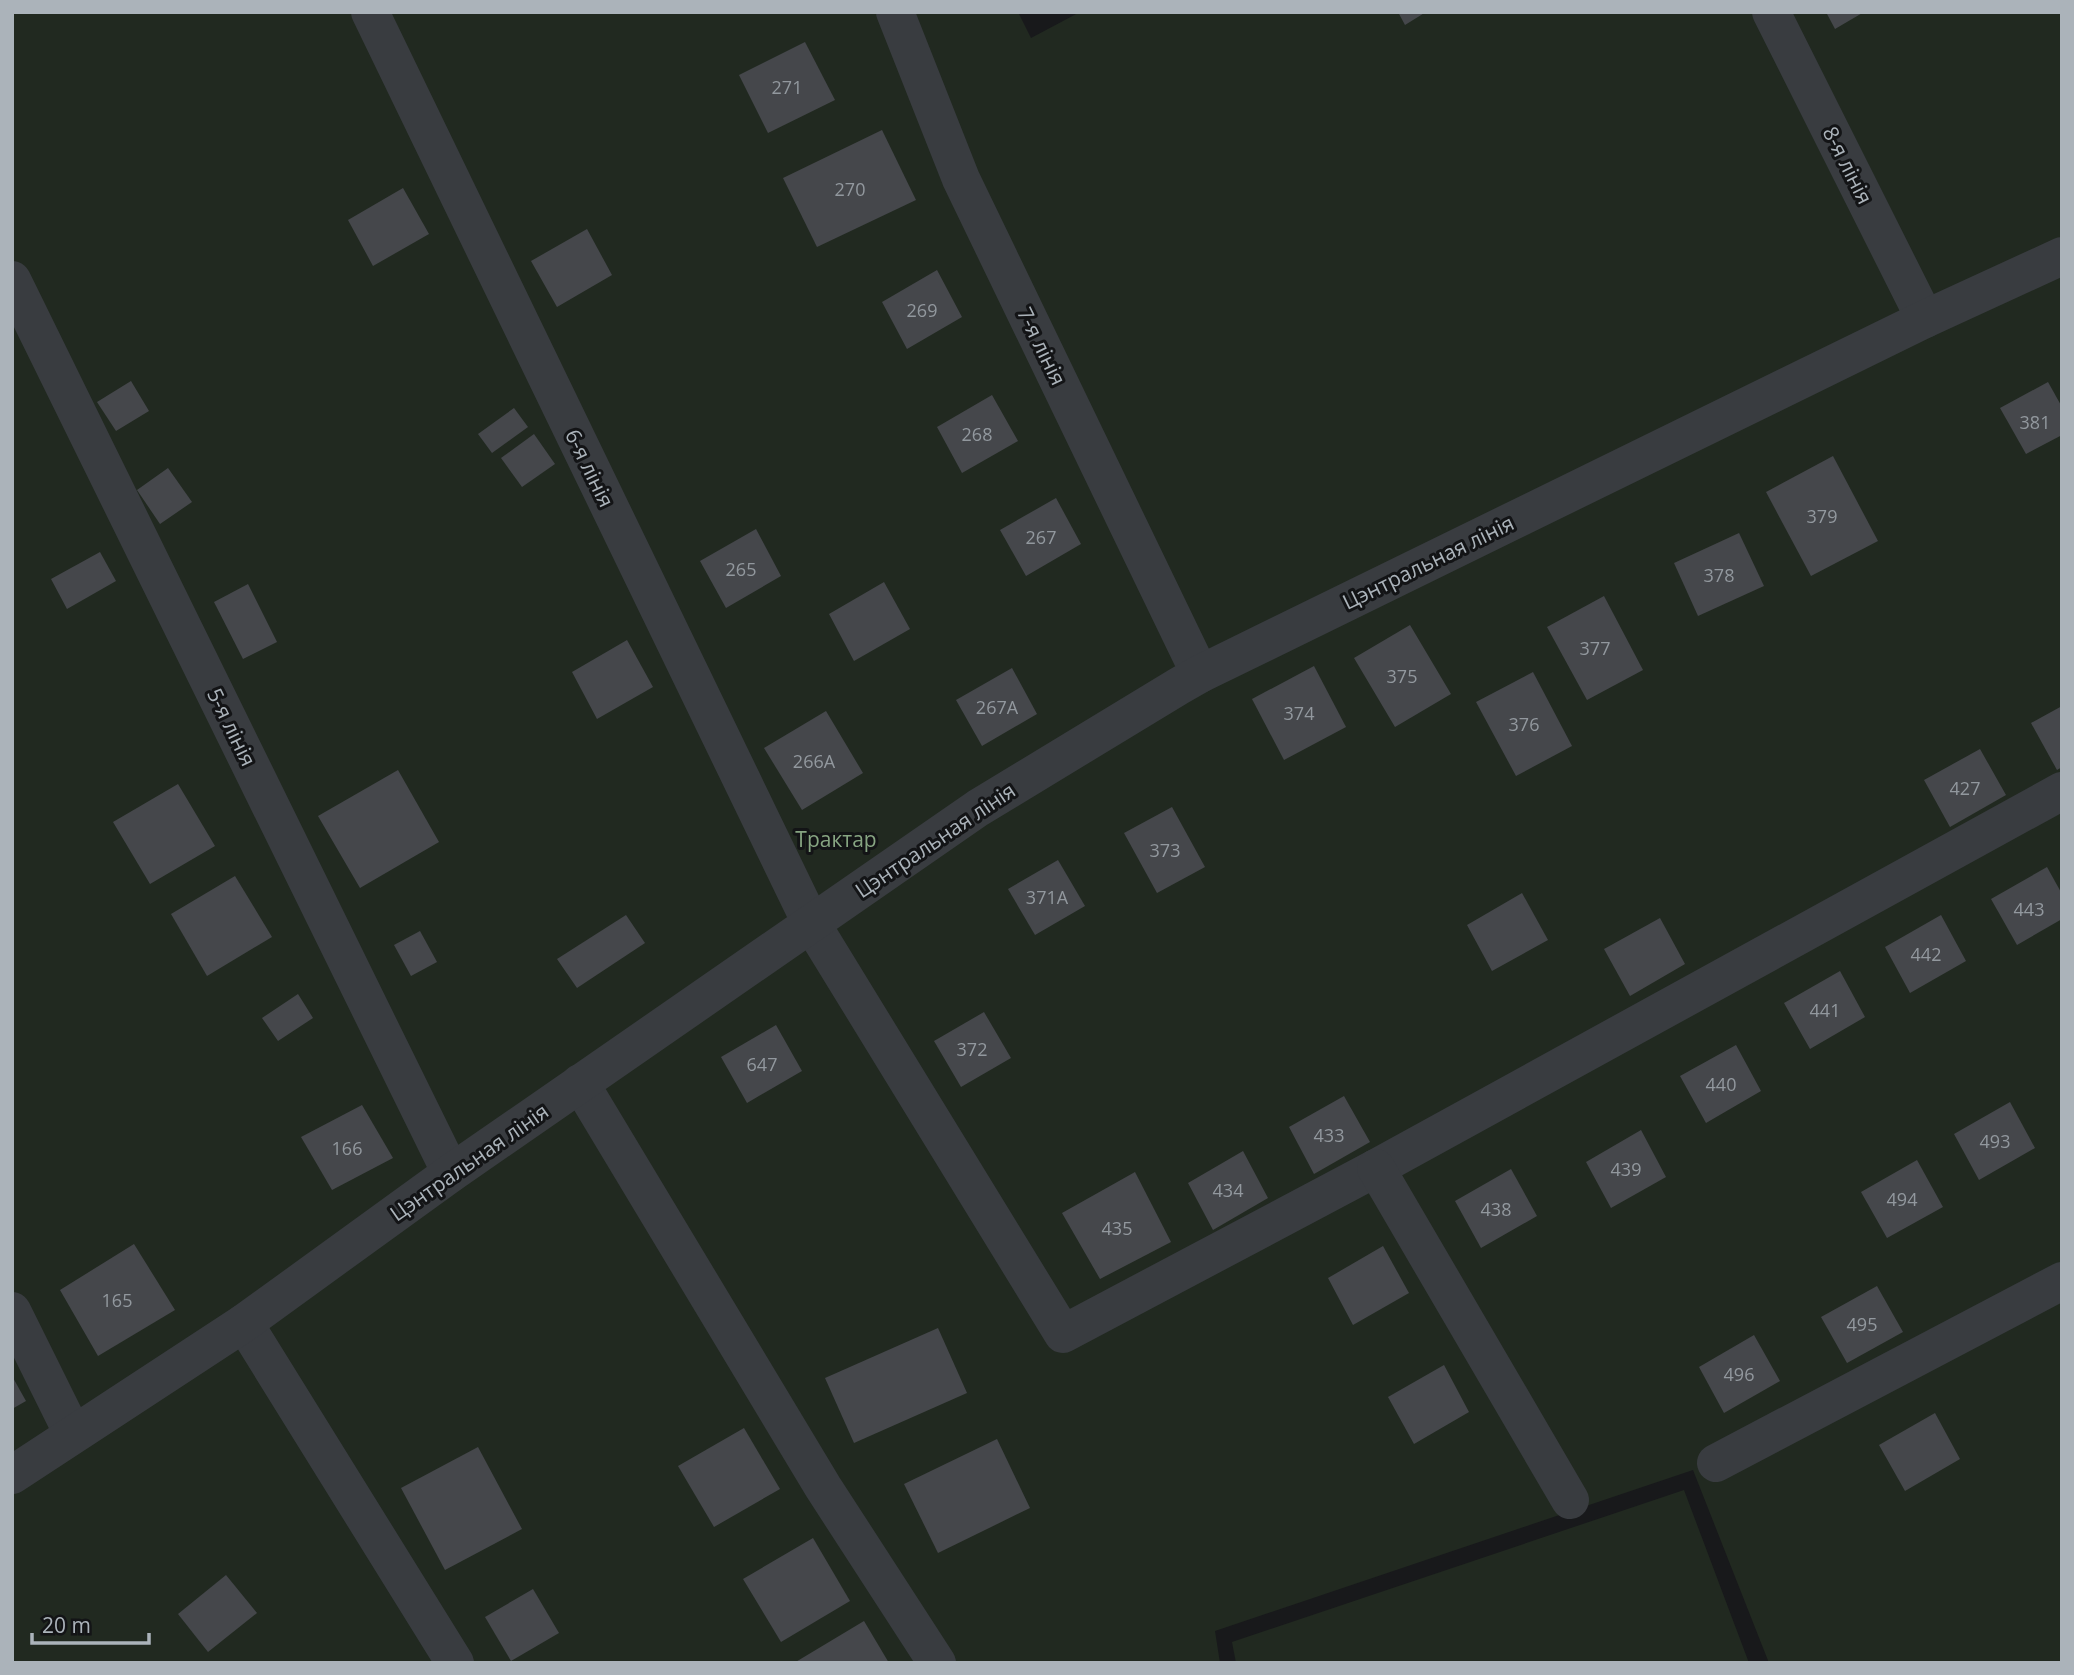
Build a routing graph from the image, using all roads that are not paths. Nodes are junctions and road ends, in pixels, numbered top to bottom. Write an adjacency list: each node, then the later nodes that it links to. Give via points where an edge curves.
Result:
1 (370, 12): 9 (street, 6-я лінія)
2 (895, 12): 7 (street, 7-я лінія, via 961,179)
3 (1771, 12): 6 (street, 8-я лінія)
4 (2062, 256): 6 (street, Цэнтральная лінія)
5 (12, 280): 12 (street, 5-я лінія)
6 (1925, 319): 7 (street, Цэнтральная лінія)
7 (1200, 674): 9 (street, Цэнтральная лінія, via 978,808)
8 (2062, 791): 11 (street)
9 (811, 923): 10 (street, Цэнтральная лінія); 11 (street, 6-я лінія, via 1063,1334)
10 (580, 1083): 12 (street, Цэнтральная лінія); 21 (street, via 822,1487)
11 (1376, 1168): 19 (street)
12 (451, 1173): 15 (street, Цэнтральная лінія)
13 (2062, 1281): 17 (street)
14 (12, 1311): 16 (street)
15 (244, 1323): 16 (street, Цэнтральная лінія); 20 (street)
16 (73, 1434): 18 (street, Цэнтральная лінія)
17 (1716, 1463)
18 (12, 1475)
19 (1570, 1500)
20 (455, 1663)
21 (937, 1663)

